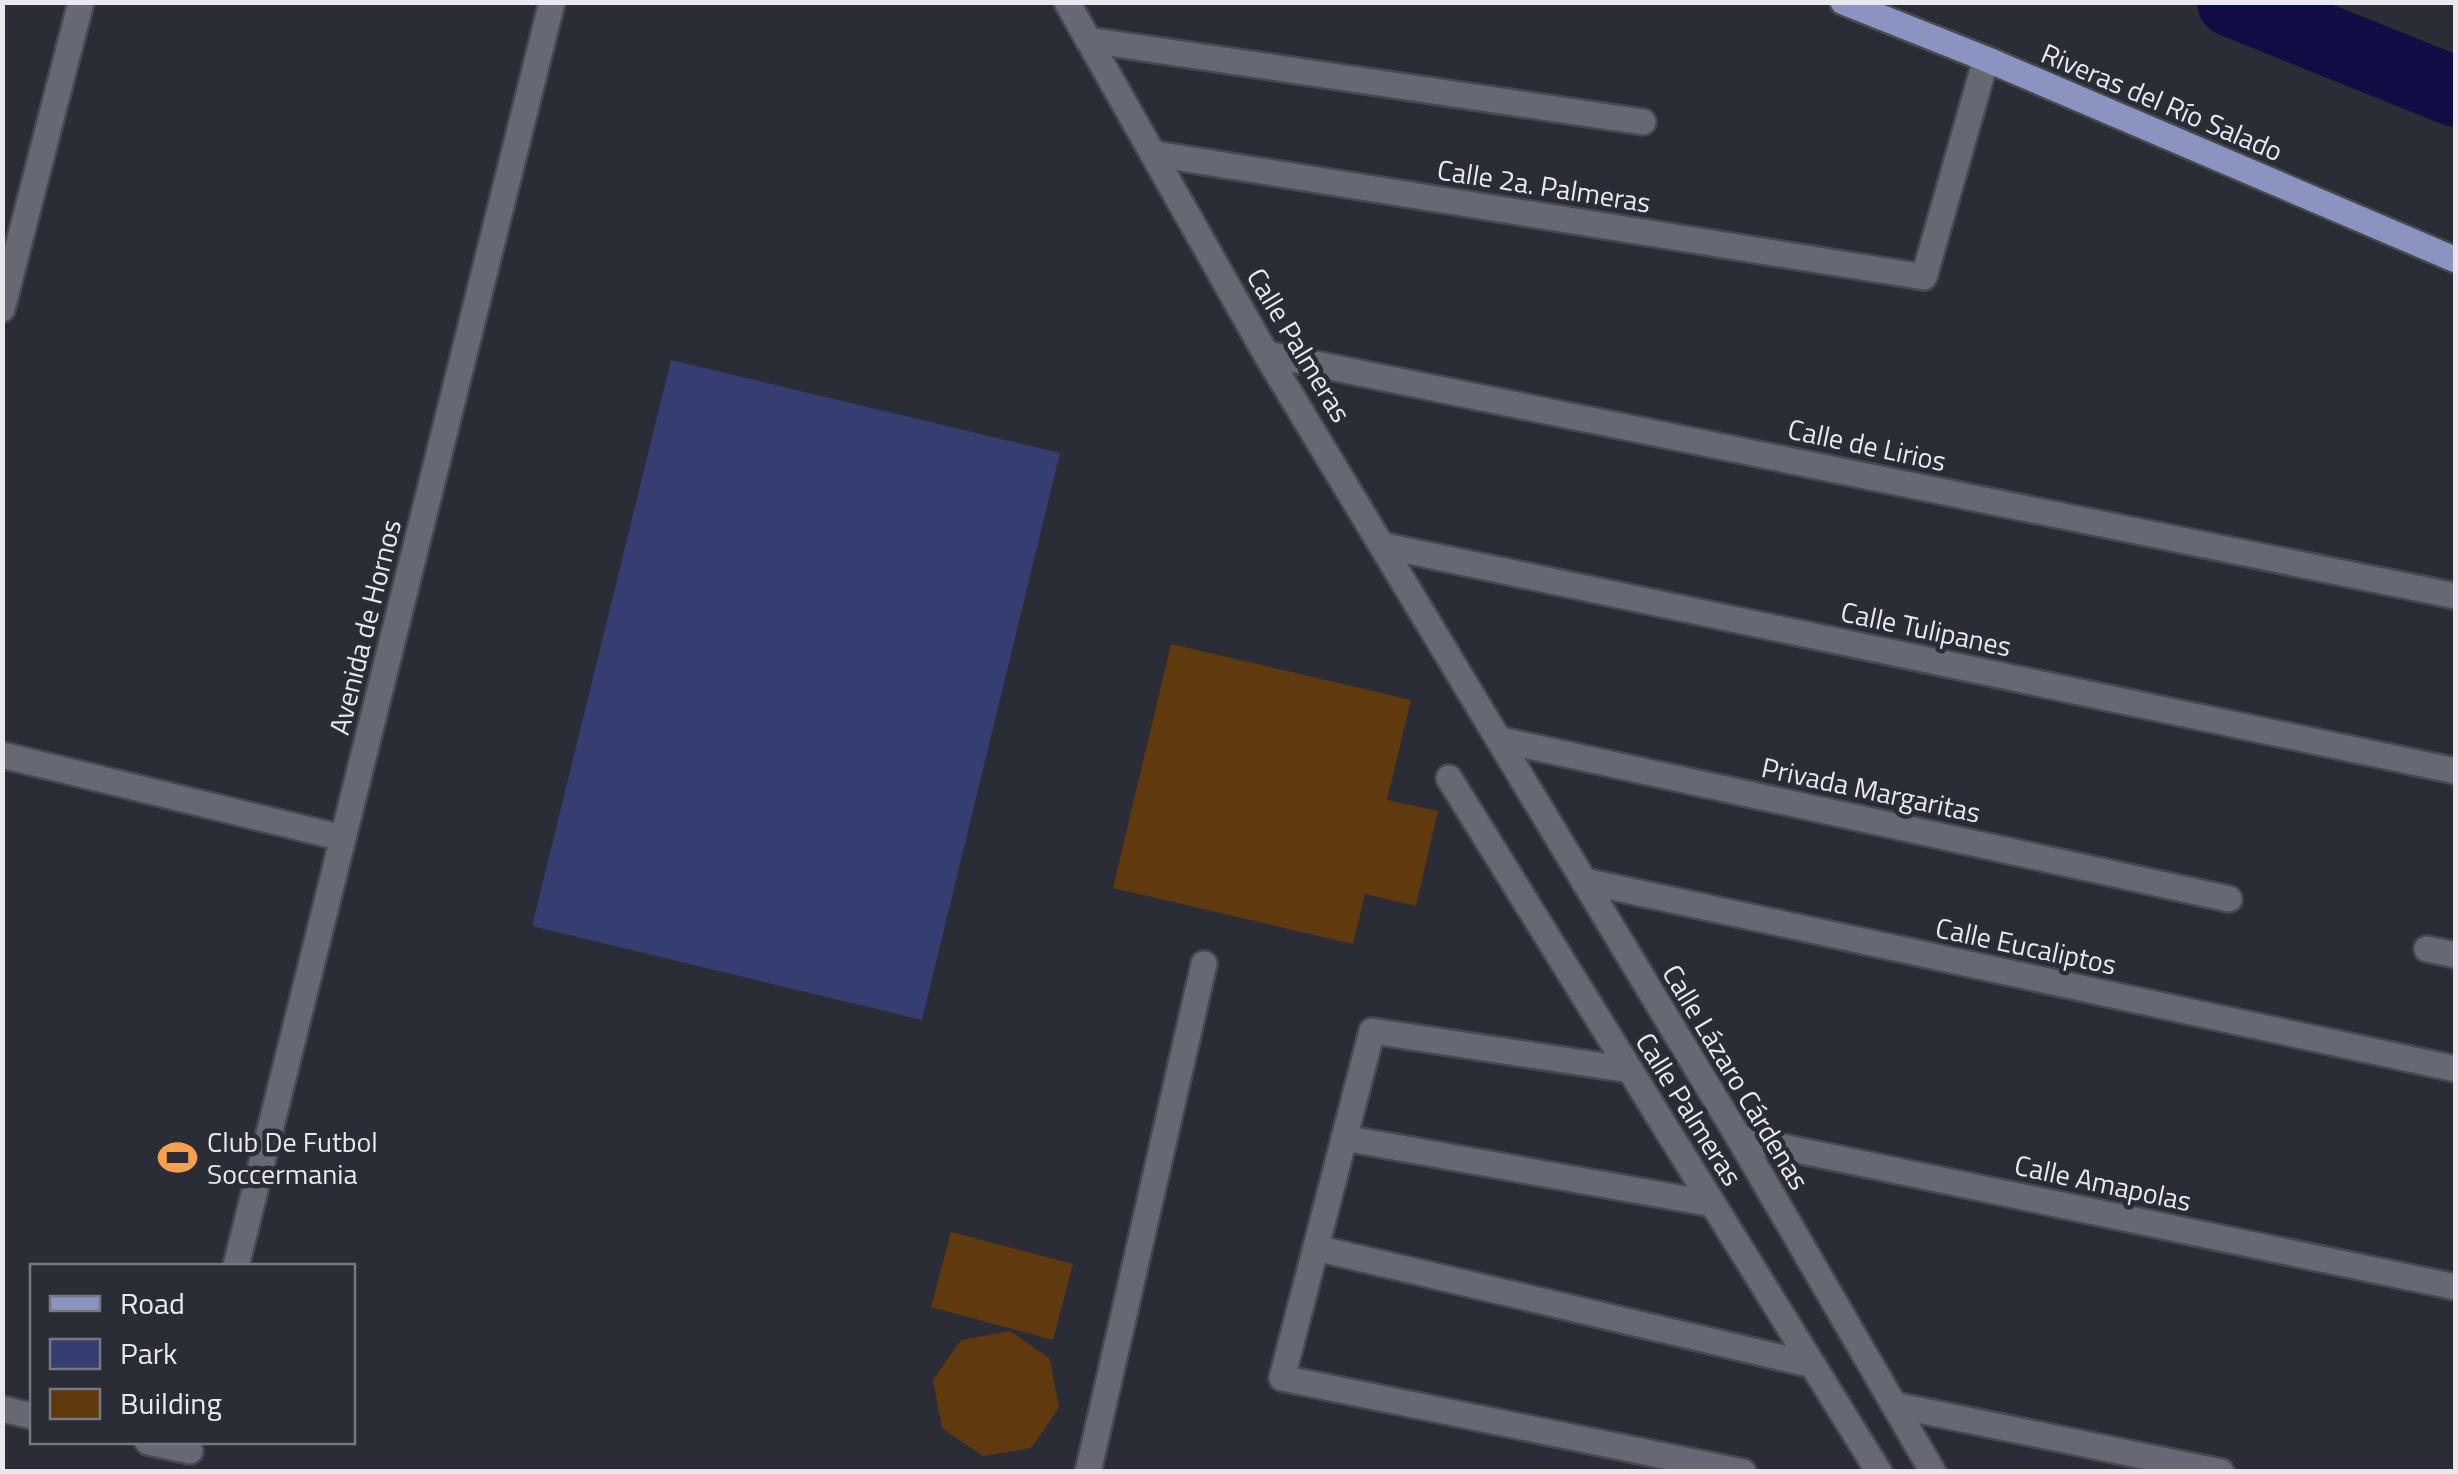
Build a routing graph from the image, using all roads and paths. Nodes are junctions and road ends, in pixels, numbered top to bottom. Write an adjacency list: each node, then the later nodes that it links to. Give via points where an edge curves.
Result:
1 (80, 2): 10 (street)
2 (552, 2): 19 (street, Avenida de Hornos)
3 (1067, 2): 5 (street, Calle Palmeras)
4 (1843, 2): 6 (main road, Riveras del Río Salado)
5 (1088, 40): 7 (street); 8 (street, Calle Palmeras)
6 (1986, 59): 8 (street, Calle 2a. Palmeras, via 1924,277); 9 (main road, Riveras del Río Salado)
7 (1643, 122)
8 (1155, 154): 11 (street, Calle Palmeras)
9 (2456, 260)
10 (2, 309)
11 (1266, 354): 12 (street, Calle Palmeras); 13 (street, Calle de Lirios)
12 (1385, 546): 14 (street, Calle Palmeras); 17 (street, Calle Tulipanes)
13 (2456, 596)
14 (1485, 714): 15 (street, Calle Lázaro Cárdenas)
15 (1501, 740): 20 (street, Calle Lázaro Cárdenas); 21 (street, Privada Margaritas)
16 (2, 755): 19 (street)
17 (2456, 771)
18 (1449, 778): 25 (street, Calle Palmeras)
19 (343, 838): 31 (street, Avenida de Hornos)
20 (1584, 881): 26 (street, Calle Eucaliptos); 28 (street, Calle Lázaro Cárdenas)
21 (2228, 900)
22 (2427, 949): 23 (street)
23 (2456, 955)
24 (1204, 964): 39 (street)
25 (1630, 1070): 27 (street, via 1372,1032); 29 (street, Calle Palmeras)
26 (2456, 1070)
27 (1344, 1138): 29 (street); 30 (street)
28 (1739, 1138): 32 (street, Calle Amapolas); 34 (street, Calle Lázaro Cárdenas)
29 (1713, 1204): 33 (street, Calle Palmeras)
30 (1316, 1248): 33 (street); 40 (street, via 1282,1378)
31 (236, 1264)
32 (2456, 1287)
33 (1812, 1365): 41 (street, Calle Palmeras)
34 (1894, 1405): 42 (street, Calle Lázaro Cárdenas); 43 (street)
35 (2, 1409): 36 (street)
36 (30, 1416)
37 (154, 1444): 38 (street)
38 (189, 1455)
39 (1088, 1472)
40 (1743, 1472)
41 (1878, 1472)
42 (1933, 1472)
43 (2220, 1472)

